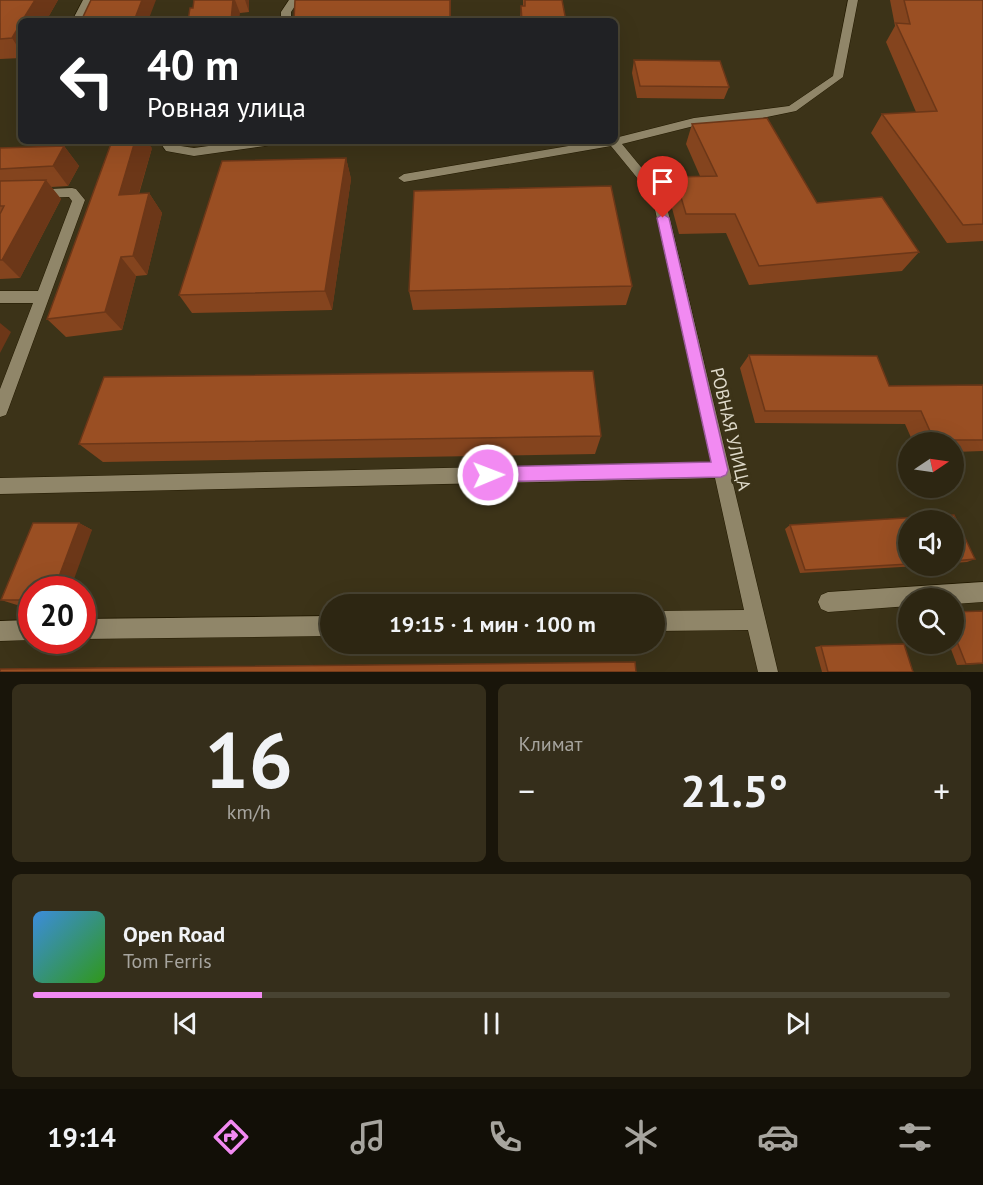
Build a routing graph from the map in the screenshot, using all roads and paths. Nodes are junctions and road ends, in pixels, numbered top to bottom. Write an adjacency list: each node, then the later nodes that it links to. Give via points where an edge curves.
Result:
1 (88, 0): 4 (street)
2 (294, 0): 5 (street)
3 (853, 0): 6 (street, via 838,77 792,108 694,122)
4 (79, 18)
5 (286, 18)
6 (618, 141)
7 (167, 144): 8 (street, via 170,148 194,152)
8 (251, 144)
9 (602, 144): 11 (street)
10 (616, 144): 16 (street, РОВНАЯ УЛИЦА, via 658,195)
11 (404, 178)
12 (0, 195): 14 (street, via 72,192 79,200)
13 (0, 297): 14 (street)
14 (42, 297): 15 (street)
15 (1, 403)
16 (721, 470): 17 (street); 20 (street, РОВНАЯ УЛИЦА)
17 (0, 486)
18 (983, 592): 19 (street)
19 (828, 602)
20 (756, 620): 21 (street); 26 (street, РОВНАЯ УЛИЦА)
21 (665, 621)
22 (320, 626): 23 (street)
23 (96, 629)
24 (18, 630): 25 (street)
25 (0, 631)
26 (768, 672)

